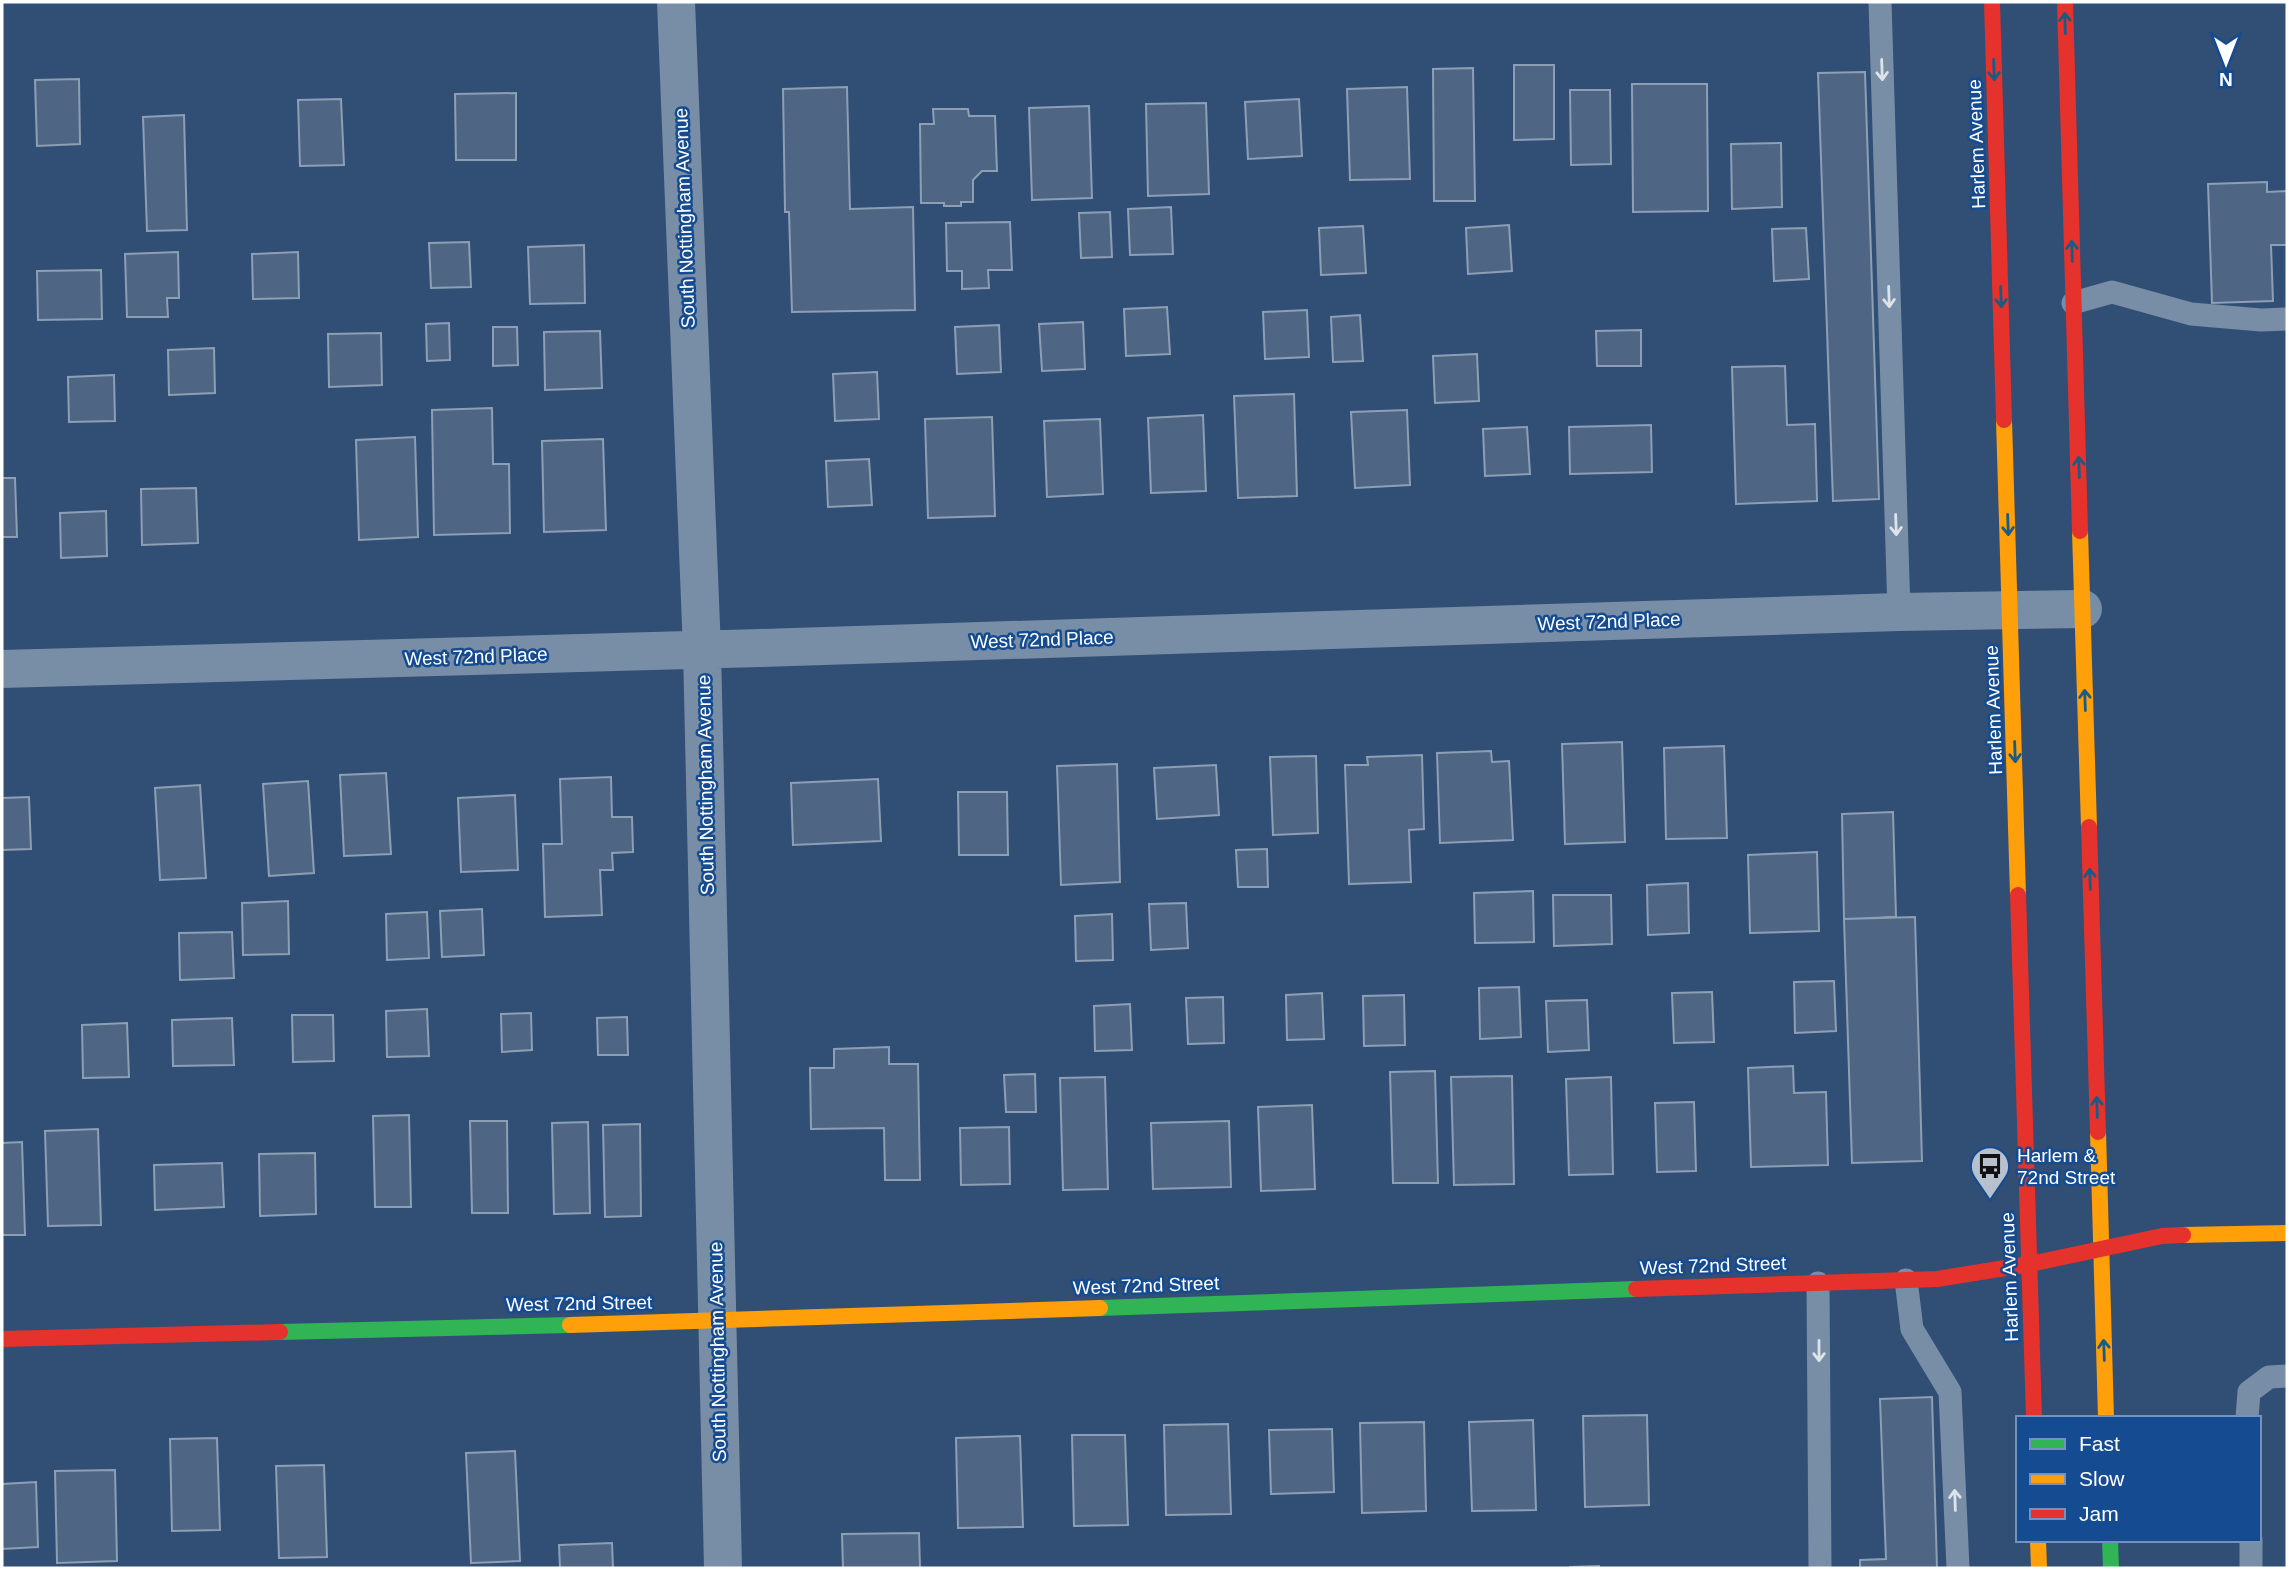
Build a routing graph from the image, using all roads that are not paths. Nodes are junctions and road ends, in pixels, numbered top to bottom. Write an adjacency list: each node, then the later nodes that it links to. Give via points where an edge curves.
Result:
1 (676, 2): 10 (street, South Nottingham Avenue)
2 (1880, 2): 9 (lane, one-way to 9)
3 (1992, 2): 7 (main road, Harlem Avenue, one-way to 7)
4 (2065, 2): 5 (main road, one-way to 4)
5 (2073, 303): 6 (lane, via 2112,292 2191,314); 8 (main road, one-way to 5)
6 (2287, 319)
7 (2011, 609): 8 (street, West 72nd Place); 9 (street, West 72nd Place); 14 (main road, Harlem Avenue, one-way to 14)
8 (2083, 609): 13 (main road, one-way to 8)
9 (1899, 612): 10 (street, West 72nd Place)
10 (702, 650): 11 (street, West 72nd Place); 17 (street, South Nottingham Avenue)
11 (2, 668)
12 (2287, 1233): 13 (main road, West 72nd Street, via 2162,1236)
13 (2101, 1248): 14 (main road, West 72nd Street); 21 (main road, one-way to 13)
14 (2030, 1264): 15 (main road, West 72nd Street); 20 (main road, Harlem Avenue)
15 (1906, 1280): 16 (main road, West 72nd Street); 28 (lane, one-way to 15, via 1950,1392 1912,1329)
16 (1818, 1283): 17 (main road, West 72nd Street); 27 (lane, one-way to 27)
17 (716, 1321): 18 (main road, West 72nd Street); 26 (street, South Nottingham Avenue)
18 (2, 1339)
19 (2287, 1376): 22 (lane, via 2269,1377 2249,1392)
20 (2034, 1416)
21 (2106, 1416)
22 (2247, 1416)
23 (2038, 1542): 29 (main road)
24 (2110, 1542): 30 (main road)
25 (2251, 1542): 31 (lane)
26 (723, 1568)
27 (1821, 1568)
28 (1958, 1568)
29 (2039, 1568)
30 (2110, 1568)
31 (2251, 1568)

